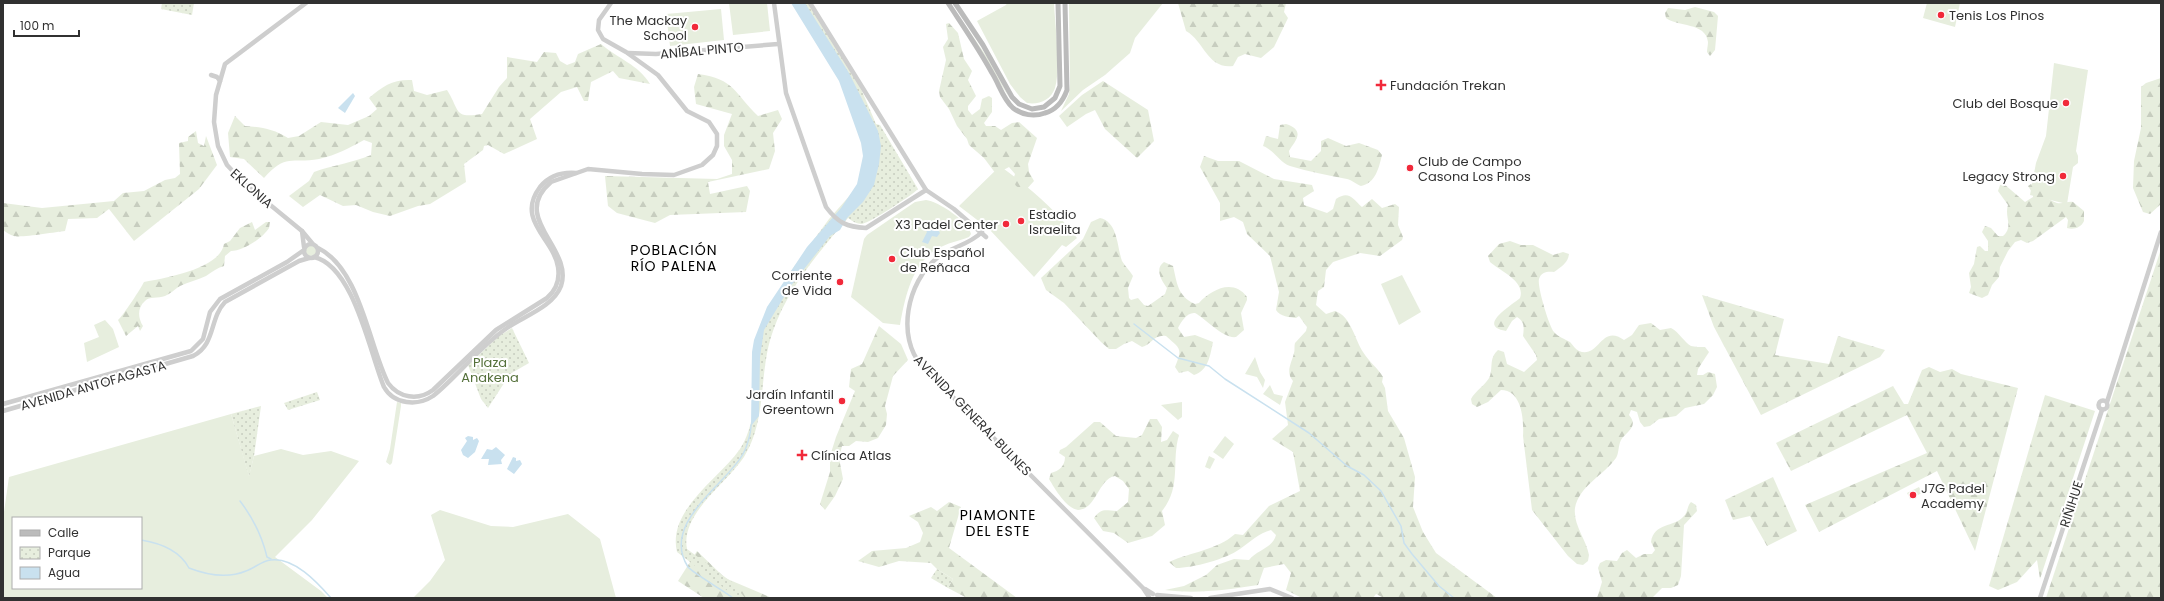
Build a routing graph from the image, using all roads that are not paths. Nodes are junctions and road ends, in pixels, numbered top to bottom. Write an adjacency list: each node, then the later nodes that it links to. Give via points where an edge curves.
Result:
1 (306, 3): 12 (street, EKLONIA, via 225,64)
2 (611, 3): 10 (street, via 600,16 599,33 608,44)
3 (774, 3): 9 (street)
4 (810, 3): 13 (street)
5 (948, 3): 8 (main road, via 1008,103 1018,111 1033,115 1056,107 1063,100 1067,90)
6 (955, 3): 7 (main road, via 983,45 1012,97 1022,106 1035,109 1050,104 1060,90)
7 (1058, 3)
8 (1065, 3)
9 (778, 44): 10 (street, ANÍBAL PINTO, via 656,54); 13 (street, via 788,99 826,207 831,214 843,225 866,228)
10 (626, 52): 23 (street, via 658,75 686,111 712,124 718,137 716,150 708,161 674,175 593,169 551,182 542,192 538,204 540,223 562,266 562,280 558,292 550,302 494,338 431,398 422,402 410,403 396,399 388,393 380,376)
11 (211, 75): 12 (street, via 217,76)
12 (220, 81): 15 (street, EKLONIA, via 214,104 214,122 218,146 224,160 246,185)
13 (926, 190): 14 (street)
14 (976, 228): 16 (street); 18 (street)
15 (302, 231): 19 (street, EKLONIA); 21 (street)
16 (982, 232): 18 (street, AVENIDA GENERAL BULNES); 18 (street, via 986,237)
17 (2161, 232): 31 (street, RIÑIHUE, via 2106,402 2099,402 2102,410)
18 (972, 242): 26 (street, AVENIDA GENERAL BULNES, via 938,257 919,280 907,323 908,340 915,358)
19 (312, 243): 20 (street); 21 (street)
20 (318, 248): 22 (street, via 317,254); 23 (street, via 331,256 337,264)
21 (304, 249): 22 (street, via 306,256); 24 (street, AVENIDA ANTOFAGASTA, via 287,262 220,299 210,312 201,342 191,351)
22 (312, 258): 23 (street, via 326,261 336,270); 25 (street, AVENIDA ANTOFAGASTA, via 299,261 225,302 217,313 212,335 206,346 196,355)
23 (361, 312)
24 (3, 404)
25 (3, 411)
26 (1153, 596): 27 (street, AVENIDA GENERAL BULNES)
27 (1174, 598): 28 (street, AVENIDA GENERAL BULNES)
28 (1191, 598)
29 (1210, 598): 30 (street, via 1270,589)
30 (1292, 598)
31 (2040, 598)

